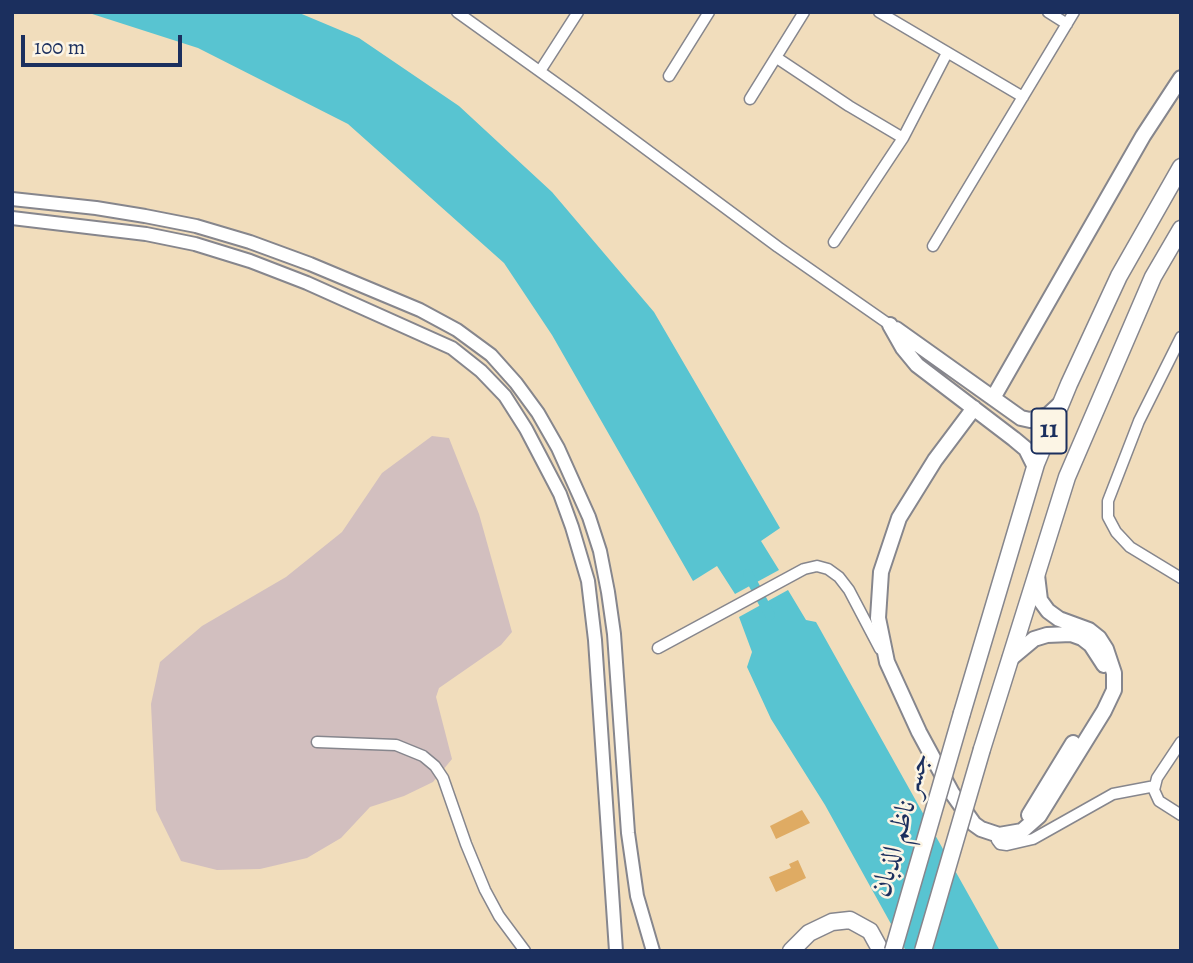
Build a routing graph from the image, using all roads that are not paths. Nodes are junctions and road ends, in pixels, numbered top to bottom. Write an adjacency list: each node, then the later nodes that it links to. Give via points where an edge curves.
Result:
1 (457, 12): 11 (street)
2 (578, 12): 11 (street)
3 (709, 12): 12 (street)
4 (804, 12): 10 (street)
5 (879, 12): 9 (street)
6 (1048, 12): 8 (street)
7 (1074, 12): 8 (street)
8 (1067, 24): 14 (street)
9 (947, 53): 14 (street); 16 (street)
10 (777, 58): 15 (street); 16 (street)
11 (540, 71): 25 (street)
12 (669, 76)
13 (1181, 78): 27 (main road)
14 (1023, 97): 24 (street)
15 (750, 99)
16 (903, 138): 23 (street)
17 (1181, 167): 28 (highway, 11, via 1119,276)
18 (12, 199): 19 (street)
19 (96, 208): 21 (street); 45 (street, via 218,232 359,284 457,330 491,355 516,383 558,448 600,551 614,634 628,833 637,896)
20 (12, 218): 21 (street)
21 (93, 226): 44 (street, via 195,244 307,283 452,348 505,396 560,494 588,580)
22 (1181, 229): 33 (highway, 11, via 1153,277 1067,477)
23 (834, 242)
24 (933, 246)
25 (890, 324): 27 (main road); 29 (main road, via 917,365)
26 (1181, 337): 34 (street, via 1139,421 1108,501 1108,517 1130,547)
27 (993, 398): 30 (main road)
28 (1060, 404): 30 (main road, via 1048,415); 32 (highway, 11)
29 (974, 408): 31 (main road); 36 (main road, via 910,498 884,558 878,603)
30 (1021, 418): 31 (main road, via 1031,432 1023,441)
31 (1014, 439): 32 (main road, via 1026,449)
32 (1035, 467): 48 (highway, جسر ناظم الذبان / 11, bridge)
33 (1037, 573): 37 (highway, 11); 42 (main road, via 1040,600 1048,611 1089,630 1106,649 1114,690 1039,816 1022,831)
34 (1181, 578)
35 (659, 648): 36 (street, via 790,576 817,566 839,577 849,590)
36 (887, 662): 42 (main road, via 952,793 974,824)
37 (1007, 663): 42 (main road, via 1034,639 1071,634 1083,638 1098,653 1106,674 1090,716 1031,813); 49 (highway, جسر ناظم الذبان / 11, bridge)
38 (317, 742): 43 (street, via 396,745 424,756 435,766 485,890)
39 (1181, 742): 40 (street)
40 (1155, 786): 41 (street, via 1159,801); 42 (street, via 1113,794 1032,839 1000,844 997,840)
41 (1181, 815)
42 (1004, 835)
43 (524, 951)
44 (615, 951)
45 (653, 951)
46 (791, 951): 47 (highway, via 809,933 832,922 850,920 870,931)
47 (881, 951)
48 (892, 951)
49 (923, 951)

